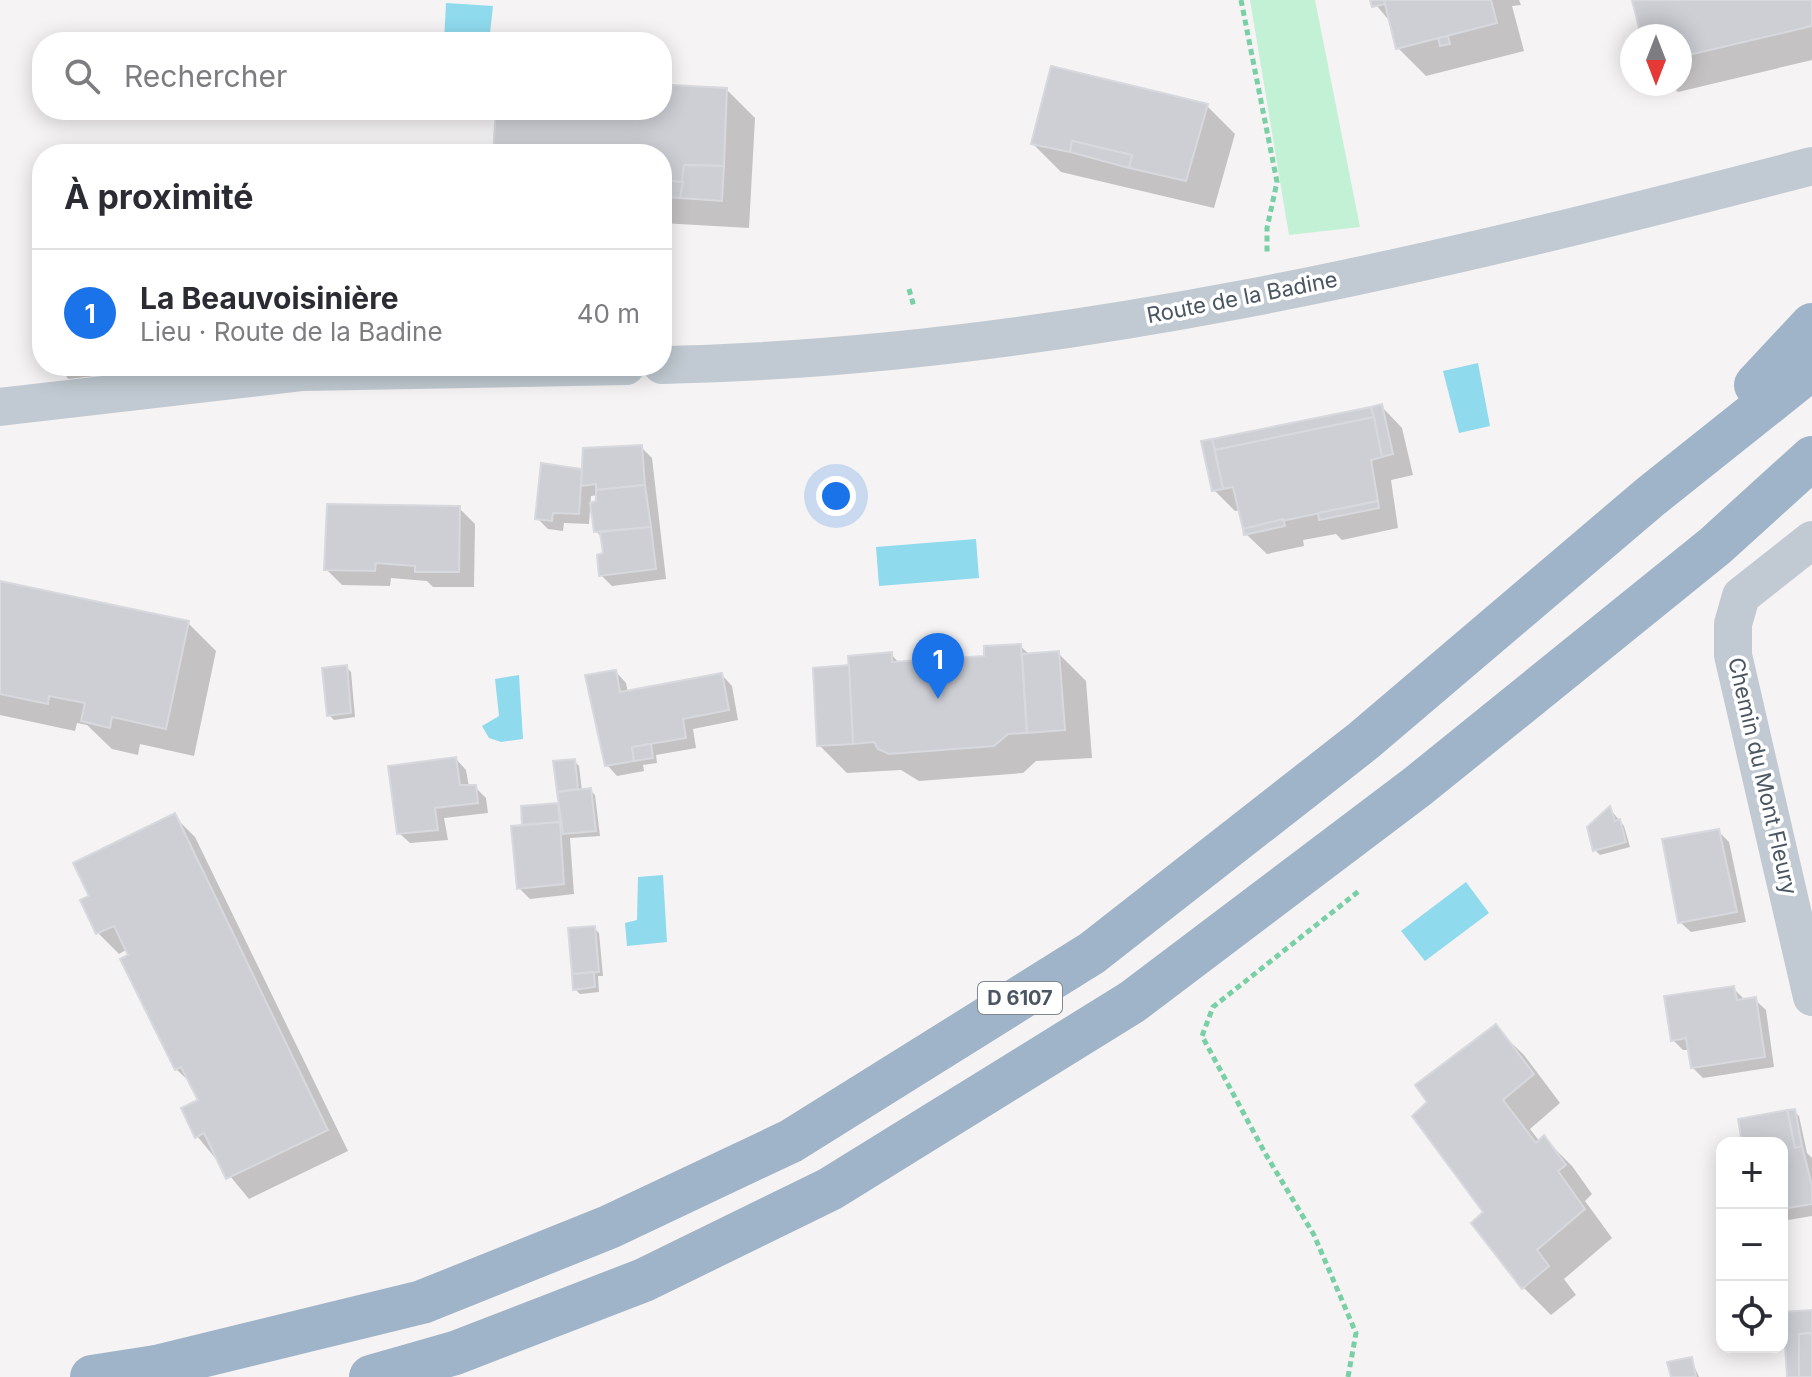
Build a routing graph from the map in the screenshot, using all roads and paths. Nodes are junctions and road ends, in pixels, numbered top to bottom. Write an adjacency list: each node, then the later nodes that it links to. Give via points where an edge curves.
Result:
1 (1241, 0): 3 (path, via 1277,182)
2 (1812, 166): 5 (street, Route de la Badine, via 1528,241 1082,328 893,351)
3 (1267, 256)
4 (1812, 325): 11 (highway)
5 (672, 364)
6 (1812, 368): 11 (highway, D 6107)
7 (268, 376): 8 (street)
8 (0, 407)
9 (1812, 458): 13 (highway, D 6107)
10 (1812, 475): 13 (highway)
11 (1650, 497): 16 (highway, D 6107, via 1363,741 1092,953 791,1141 609,1227 422,1302 156,1367)
12 (1812, 540): 14 (street, Chemin du Mont Fleury, via 1741,596 1733,624 1733,655)
13 (1715, 546): 17 (highway, D 6107, via 1418,786 1132,1002 830,1189 644,1280 455,1353)
14 (1812, 997)
15 (1213, 1007): 18 (path, via 1202,1036 1314,1235 1356,1333)
16 (92, 1377)
17 (371, 1377)
18 (1348, 1377)

